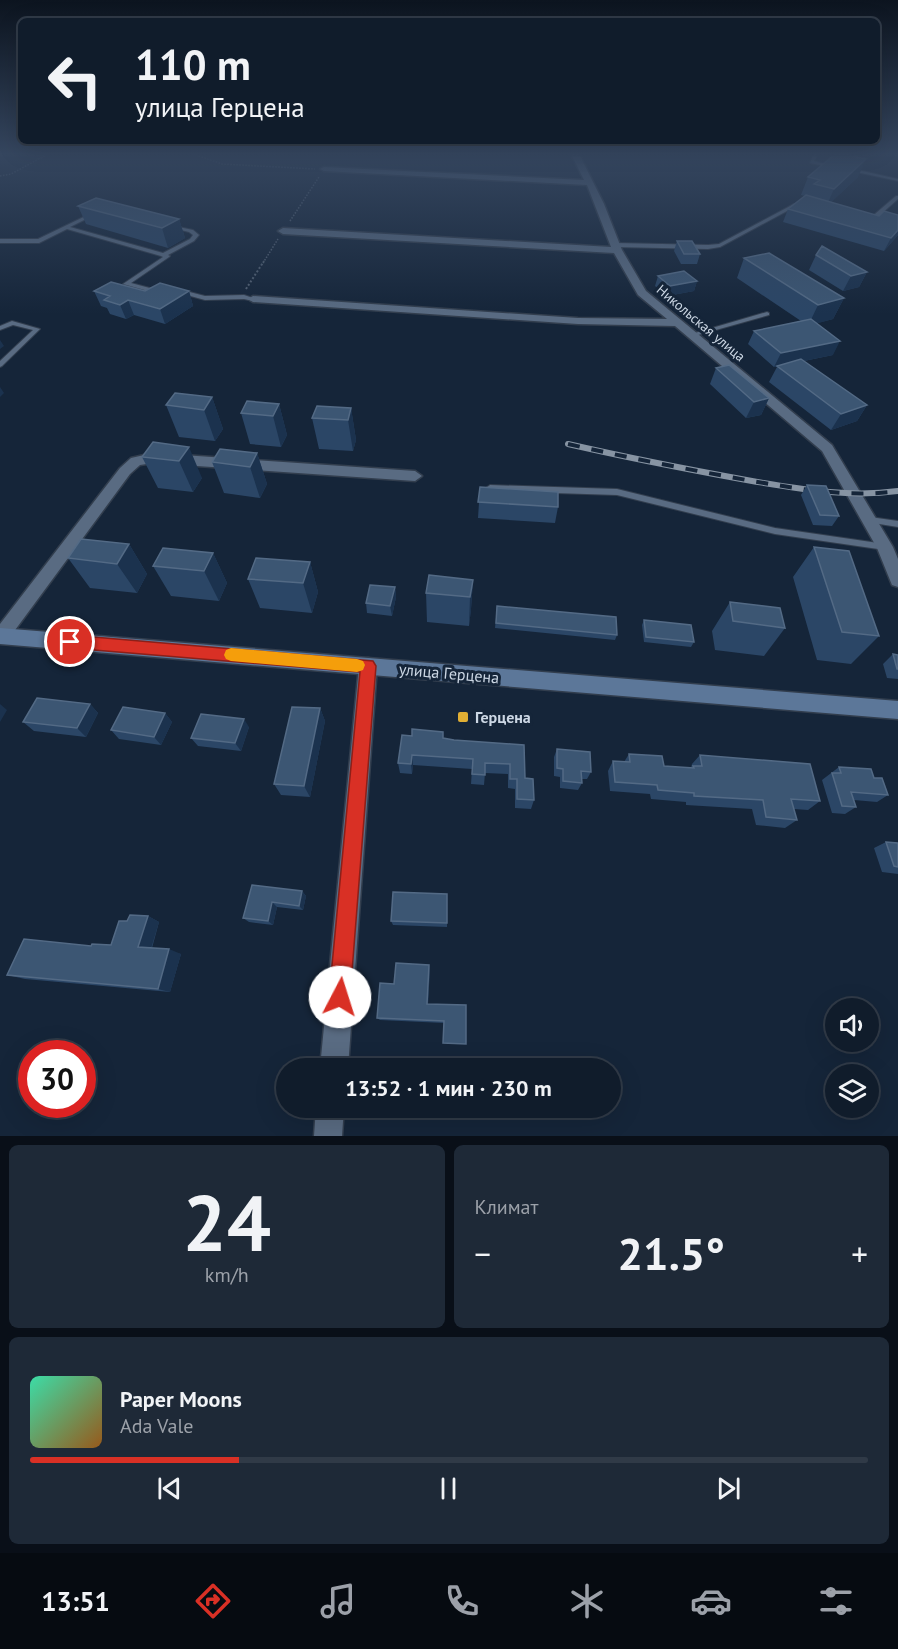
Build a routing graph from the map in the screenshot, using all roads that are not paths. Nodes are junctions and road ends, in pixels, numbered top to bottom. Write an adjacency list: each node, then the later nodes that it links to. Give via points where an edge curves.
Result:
1 (599, 207): 10 (street, Никольская улица)
2 (793, 207): 10 (lane, via 720,245)
3 (886, 207): 5 (lane, via 869,222)
4 (102, 212): 7 (lane)
5 (859, 219)
6 (169, 225): 11 (lane, via 196,235)
7 (66, 227): 9 (lane, via 39,241); 11 (lane)
8 (283, 231): 10 (street)
9 (0, 241)
10 (616, 247): 16 (street, Никольская улица, via 642,293)
11 (163, 255): 13 (lane, via 167,256 126,284 155,293)
12 (172, 290): 14 (lane, via 205,298)
13 (164, 291)
14 (253, 300): 16 (street, via 578,321)
15 (767, 314): 18 (lane)
16 (676, 323): 18 (street, Никольская улица)
17 (0, 328): 19 (lane, via 12,323 37,329)
18 (690, 335): 22 (street, Никольская улица, via 827,448)
19 (0, 365)
20 (416, 476): 26 (street, via 153,458 136,461)
21 (490, 488): 24 (lane, via 617,492 775,531)
22 (870, 520): 23 (lane); 24 (street, Никольская улица)
23 (898, 524)
24 (885, 547): 25 (street, Никольская улица)
25 (898, 580)
26 (0, 636): 27 (main road, улица Герцена)
27 (368, 666): 28 (main road, улица Герцена); 29 (street)
28 (898, 710)
29 (335, 1058)
30 (329, 1118): 31 (street)
31 (328, 1136)

